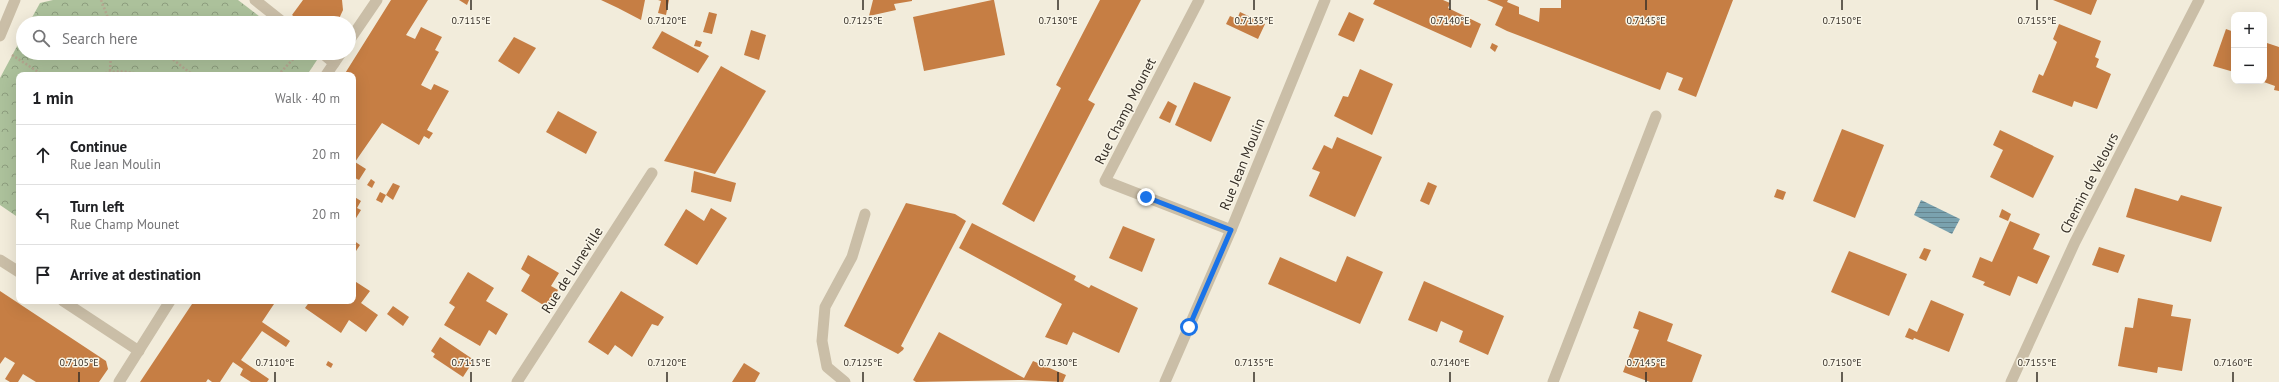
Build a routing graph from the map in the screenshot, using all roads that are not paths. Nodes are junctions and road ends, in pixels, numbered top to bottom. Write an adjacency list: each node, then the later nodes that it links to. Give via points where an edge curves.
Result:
1 (16, 0): 9 (street)
2 (255, 0): 7 (street)
3 (377, 0): 8 (street)
4 (1199, 0): 17 (street, Rue Champ Mounet, via 1105,181)
5 (1325, 0): 17 (street, Rue Jean Moulin)
6 (2199, 0): 28 (street, Chemin de Velours, via 2075,242)
7 (275, 16)
8 (356, 31)
9 (0, 36)
10 (330, 60): 12 (street)
11 (336, 60): 12 (street)
12 (334, 63): 13 (street)
13 (328, 72)
14 (1656, 116): 27 (street)
15 (652, 173): 24 (street, Rue de Luneville)
16 (865, 214): 25 (street, via 852,258 825,307 822,341 827,367)
17 (1231, 230): 26 (street, Rue Jean Moulin)
18 (0, 260): 19 (street)
19 (16, 270)
20 (68, 304): 22 (street)
21 (168, 304): 22 (street)
22 (139, 351): 23 (street)
23 (119, 382)
24 (517, 382)
25 (845, 382)
26 (1165, 382)
27 (1553, 382)
28 (2011, 382)

